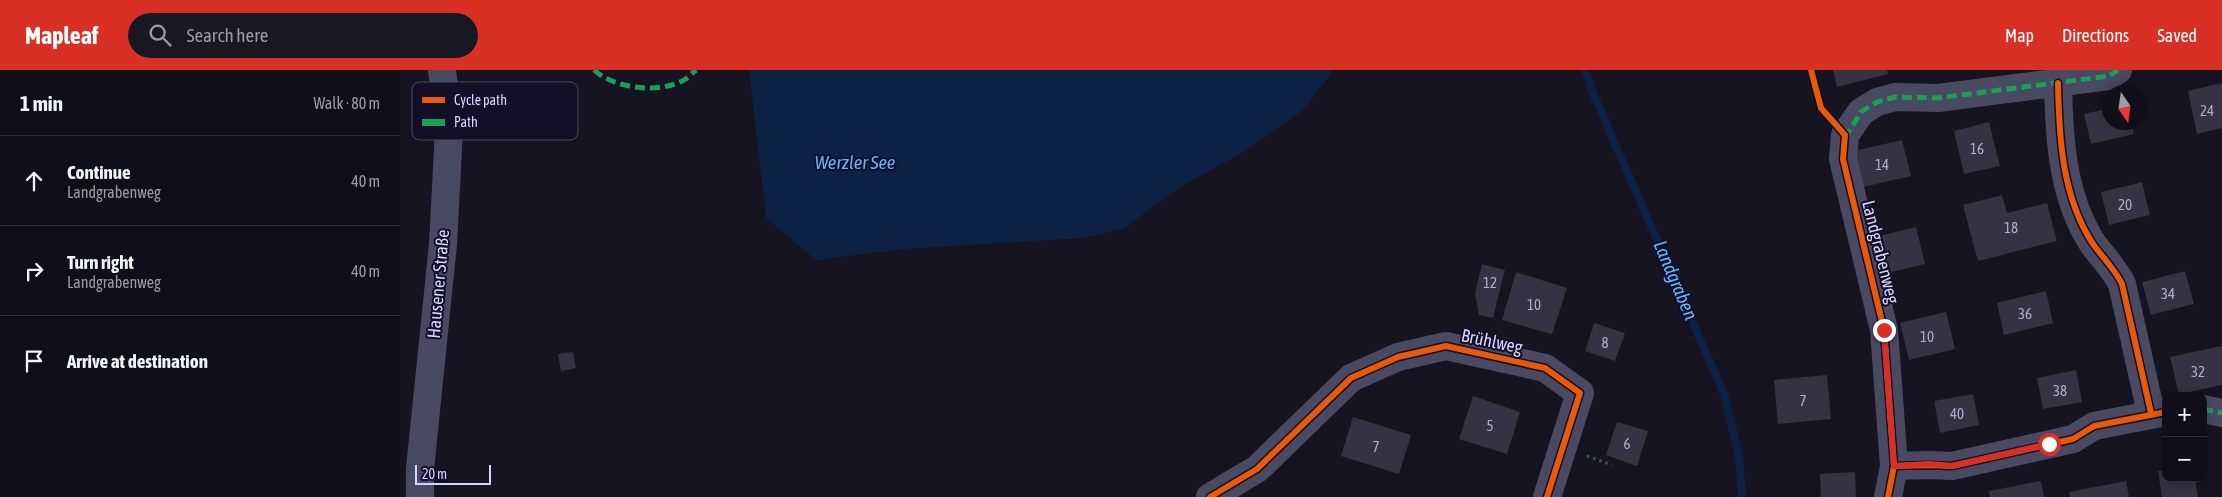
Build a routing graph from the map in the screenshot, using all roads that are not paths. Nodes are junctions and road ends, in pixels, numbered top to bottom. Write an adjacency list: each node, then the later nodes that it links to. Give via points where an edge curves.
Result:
1 (2118, 70): 2 (street, Landgrabenweg, via 2110,76)
2 (2058, 83): 5 (street, via 2060,139 2068,184 2093,243 2113,266 2122,284); 7 (street, Landgrabenweg, via 1938,98 1895,97 1877,102 1861,112 1845,135 1843,159 1884,330)
3 (448, 140): 8 (street, Hausener Straße, via 443,244 420,469)
4 (2207, 410): 6 (street)
5 (2158, 413): 7 (street, via 2094,426 2072,439 1952,466)
6 (2222, 413)
7 (1894, 466): 11 (street, Landgrabenweg)
8 (420, 497)
9 (1210, 497): 10 (street, Brühlweg, via 1257,468 1351,378 1398,357 1446,346 1545,368 1580,394)
10 (1547, 497)
11 (1888, 497)

